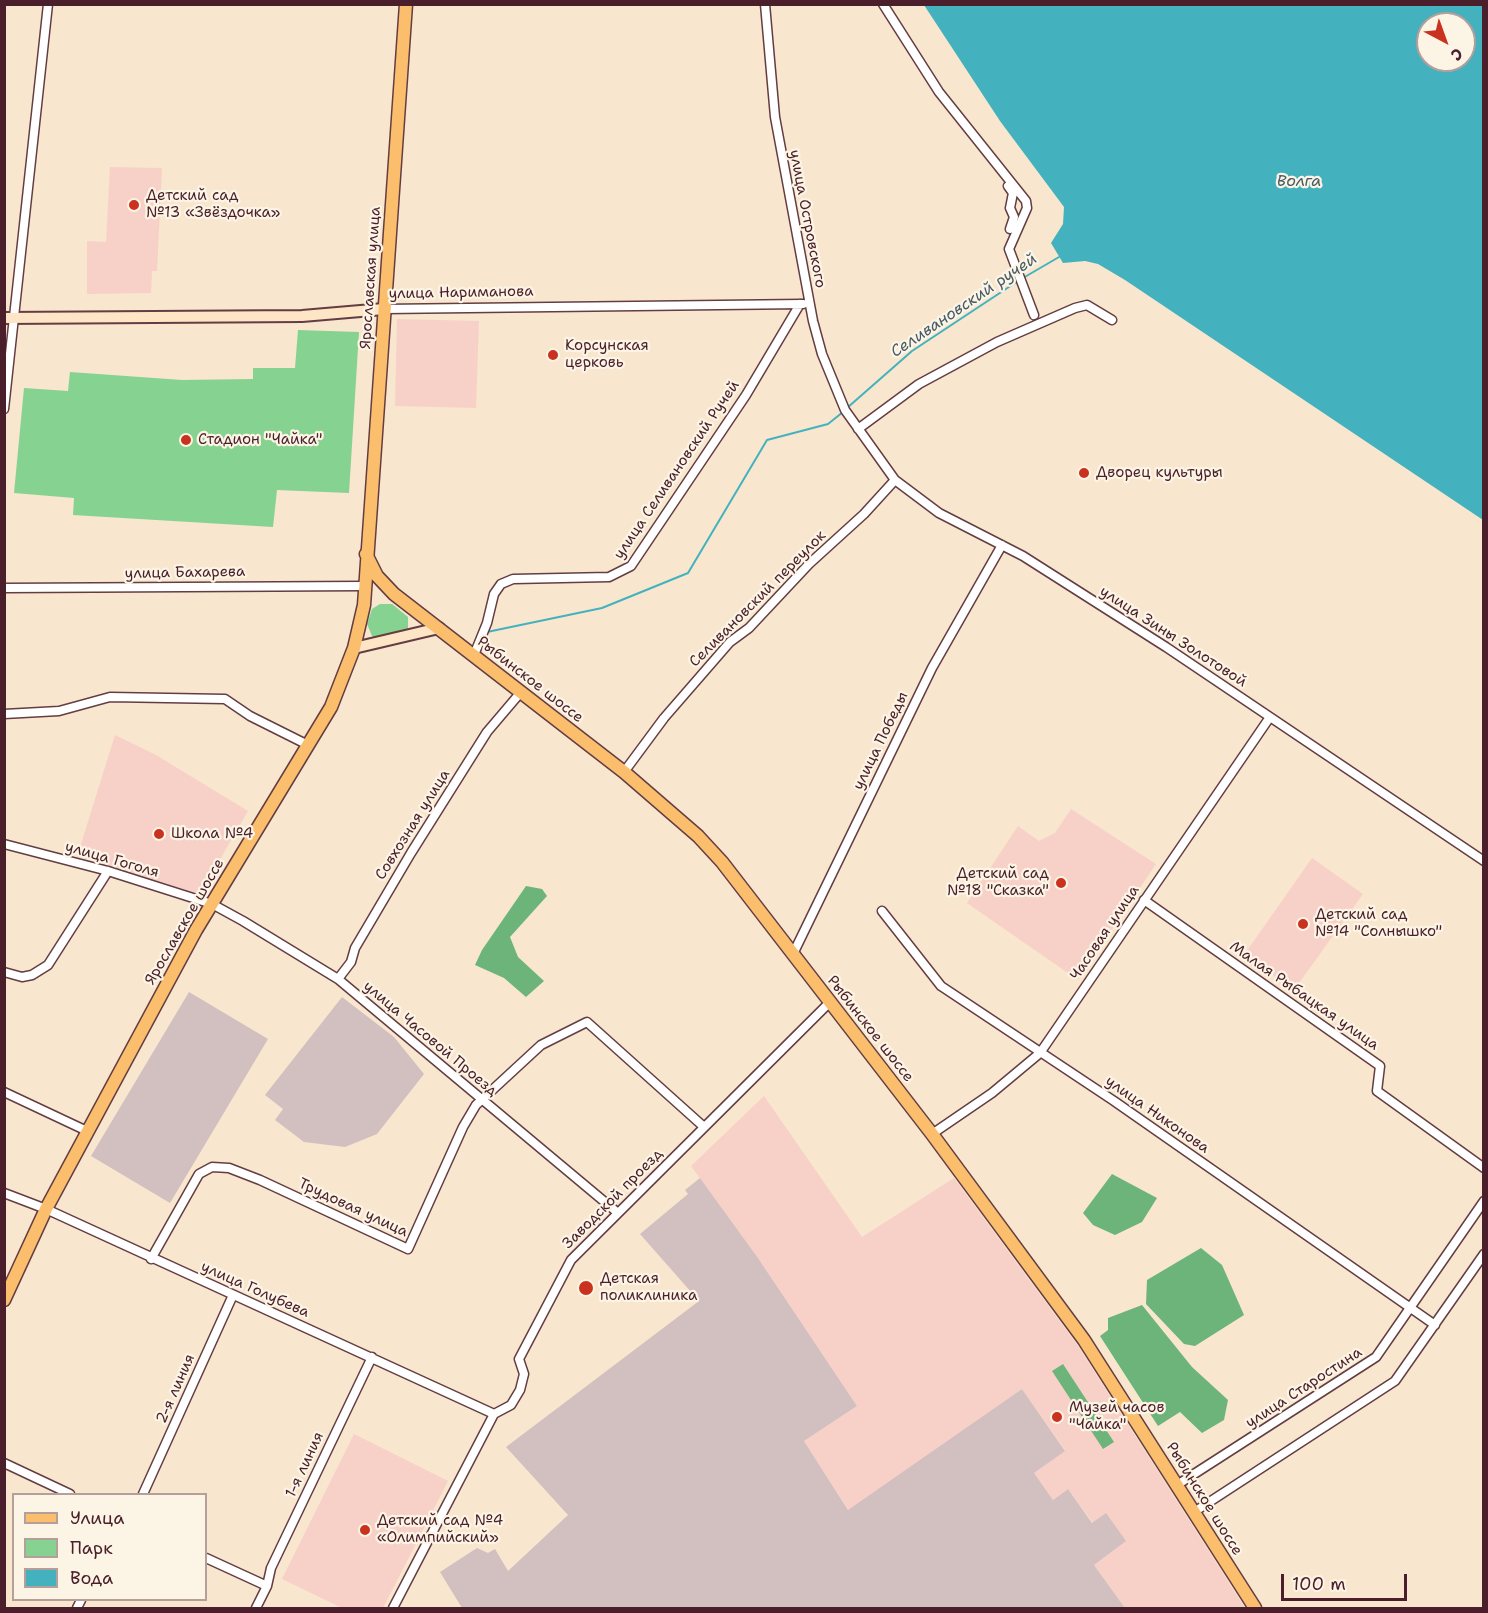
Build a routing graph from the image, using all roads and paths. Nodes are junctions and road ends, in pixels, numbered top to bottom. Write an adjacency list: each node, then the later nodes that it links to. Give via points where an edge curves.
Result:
1 (48, 4): 10 (street)
2 (406, 4): 8 (main road, Ярославская улица)
3 (765, 4): 7 (street, улица Островского, via 775,117)
4 (877, 4): 6 (street, via 934,94 1013,193 1010,208 1014,221)
5 (883, 4): 9 (street, via 939,92 1026,201 1027,208 1009,249)
6 (1008, 232)
7 (805, 304): 8 (street, улица Нариманова); 13 (street, улица Островского, via 830,375); 21 (street, улица Селивановский Ручей, via 631,566 609,577 513,579 501,584)
8 (384, 309): 10 (main road, улица Нариманова, via 302,316); 16 (main road, Ярославская улица)
9 (1034, 315)
10 (9, 318): 12 (street)
11 (1112, 320): 13 (street, via 1088,305 1075,308 997,342 920,384)
12 (4, 409)
13 (858, 429): 14 (street, улица Зины Золотовой)
14 (895, 480): 15 (street, улица Зины Золотовой, via 939,513); 26 (street, Селивановский переулок, via 749,628 730,642 664,718)
15 (1002, 545): 24 (street, улица Зины Золотовой, via 1092,599); 33 (street, улица Победы, via 932,668)
16 (366, 554): 17 (main road, Ярославское шоссе); 19 (main road, Рыбинское шоссе, via 385,586)
17 (365, 586): 18 (street, улица Бахарева); 20 (main road, Ярославское шоссе)
18 (4, 588)
19 (439, 628): 20 (main road); 21 (main road, Рыбинское шоссе)
20 (354, 648): 25 (main road, Ярославское шоссе, via 339,691)
21 (474, 655): 22 (main road, Рыбинское шоссе)
22 (521, 692): 26 (main road, Рыбинское шоссе); 35 (street, Совхозная улица, via 487,732)
23 (4, 714): 25 (street, via 59,711 110,697 225,699)
24 (1270, 717): 28 (street, улица Зины Золотовой); 30 (street, Часовая улица)
25 (308, 745): 31 (main road, Ярославское шоссе)
26 (624, 772): 33 (main road, Рыбинское шоссе, via 698,836)
27 (4, 844): 29 (street, улица Гоголя)
28 (1484, 861)
29 (108, 871): 31 (street, улица Гоголя); 34 (street, via 48,965 22,977)
30 (1144, 900): 37 (street, Часовая улица); 43 (street, Малая Рыбацкая улица, via 1380,1066 1377,1091)
31 (212, 904): 35 (street, улица Часовой Проезд); 41 (main road, Ярославское шоссе)
32 (882, 910): 37 (street, улица Никонова, via 941,986)
33 (793, 954): 36 (main road, Рыбинское шоссе)
34 (4, 972)
35 (338, 979): 39 (street, улица Часовой Проезд)
36 (830, 1002): 40 (street, Заводской проезд); 42 (main road, Рыбинское шоссе)
37 (1040, 1053): 42 (street, Часовая улица, via 992,1093); 52 (street, улица Никонова)
38 (4, 1092): 41 (street)
39 (482, 1099): 40 (street, Трудовая улица, via 541,1045 587,1022); 47 (street, улица Часовой Проезд); 49 (street, Трудовая улица, via 463,1126 408,1249 260,1180 229,1168 212,1167 200,1174)
40 (704, 1127): 47 (street, Заводской проезд)
41 (87, 1131): 46 (main road, Ярославское шоссе)
42 (932, 1134): 57 (main road, Рыбинское шоссе, via 1084,1340)
43 (1484, 1168)
44 (4, 1193): 46 (street, улица Голубева)
45 (1484, 1201): 52 (street, улица Старостина)
46 (46, 1209): 49 (street, улица Голубева); 51 (main road, Ярославское шоссе)
47 (618, 1213): 55 (street, Заводской проезд, via 566,1268 519,1359 524,1374 520,1390 511,1405)
48 (1484, 1254): 53 (street)
49 (151, 1259): 50 (street, улица Голубева)
50 (233, 1295): 54 (street, улица Голубева); 59 (street, 2-я линия)
51 (4, 1300)
52 (1410, 1308): 53 (street, улица Никонова); 57 (street, улица Старостина, via 1370,1362)
53 (1435, 1325): 60 (street, via 1387,1387)
54 (372, 1357): 55 (street, улица Голубева); 62 (street, 1-я линия, via 271,1568)
55 (494, 1414): 64 (street, Заводской проезд)
56 (4, 1463): 58 (street)
57 (1177, 1485): 60 (main road, Рыбинское шоссе)
58 (68, 1493)
59 (142, 1493)
60 (1194, 1512): 65 (main road, Рыбинское шоссе)
61 (207, 1558): 62 (street)
62 (267, 1586): 63 (street, 1-я линия)
63 (256, 1608)
64 (393, 1608)
65 (1255, 1608)

